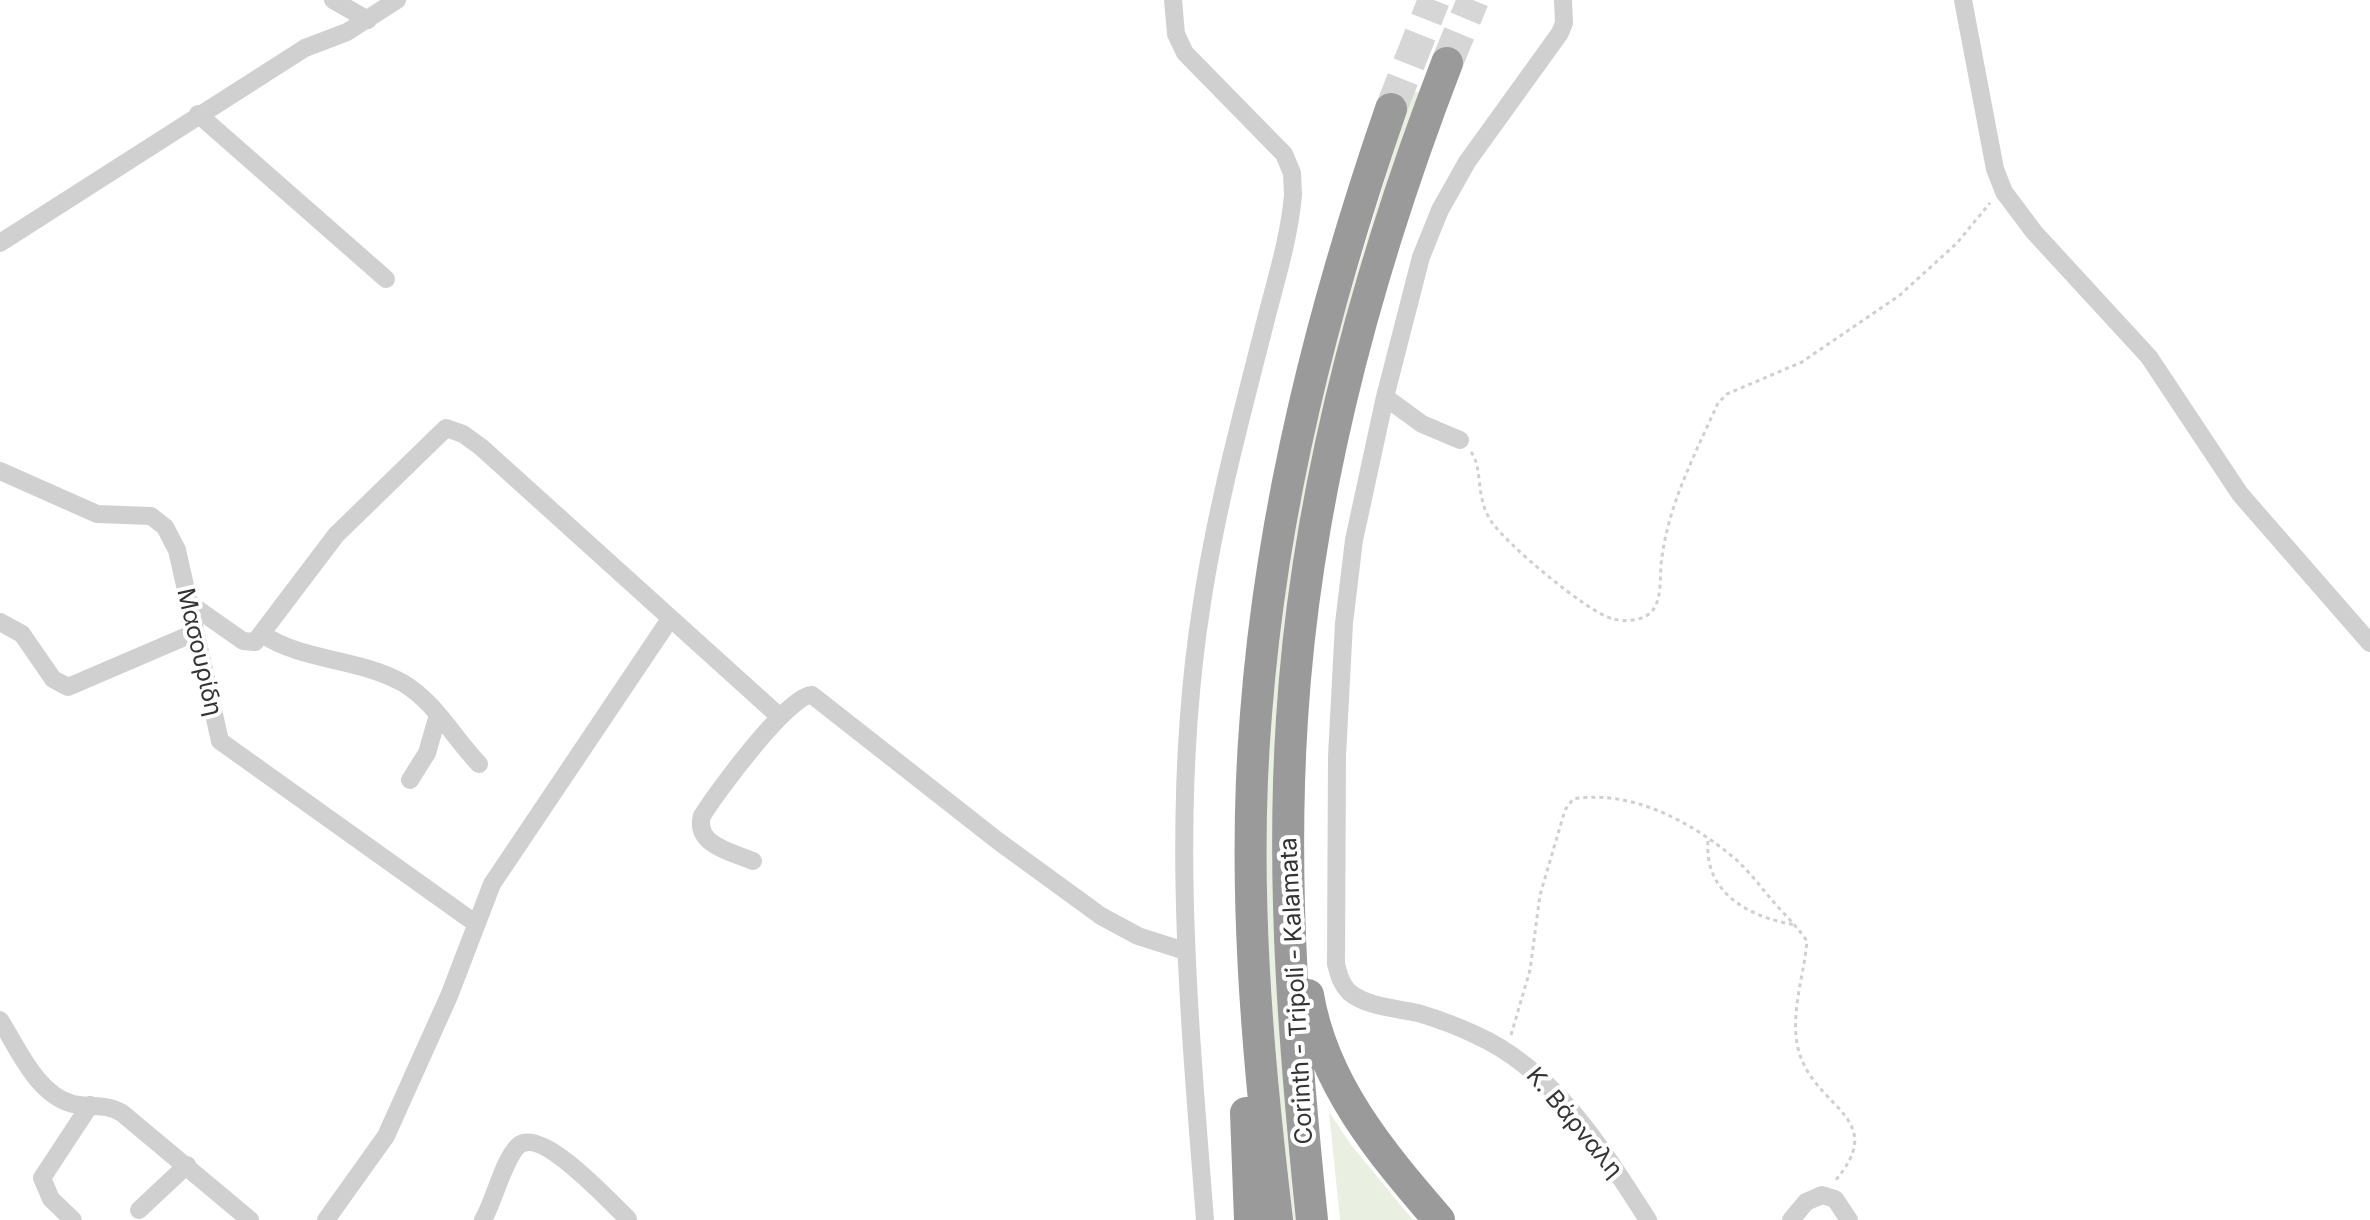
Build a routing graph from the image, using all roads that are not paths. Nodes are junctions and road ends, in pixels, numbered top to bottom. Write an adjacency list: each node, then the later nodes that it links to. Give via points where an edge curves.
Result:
1 (333, 0): 6 (street)
2 (397, 0): 6 (street)
3 (1173, 0): 29 (street, via 1176,34 1185,53 1284,154 1293,195 1227,473 1195,648 1183,806)
4 (1563, 0): 12 (street, via 1564,23 1553,45 1467,162 1440,210 1421,257)
5 (1963, 0): 20 (street, via 2004,192 2149,357 2240,494)
6 (368, 20): 9 (street, via 305,48)
7 (1447, 63): 25 (highway, Corinth - Tripoli - Kalamata, via 1388,228 1338,410 1305,593)
8 (1391, 109): 26 (highway, Corinth - Tripoli - Kalamata, via 1333,287 1292,459 1268,601)
9 (198, 114): 10 (street); 11 (street)
10 (0, 243)
11 (386, 279)
12 (1385, 397): 13 (street, via 1422,424); 44 (street, Κ. Βάρναλη, via 1354,540 1339,693 1339,978 1351,993 1448,1024 1507,1051 1537,1073)
13 (1460, 440)
14 (0, 471): 15 (street, Μασουρίδη, via 97,514 154,518 175,546)
15 (186, 601): 18 (street, Μασουρίδη); 19 (street, via 247,642)
16 (670, 619): 19 (street, via 481,447 446,428 336,535); 22 (street); 28 (street, via 508,859)
17 (0, 622): 18 (street, via 22,634 53,679 68,687)
18 (194, 633): 28 (street, Μασουρίδη, via 224,745)
19 (262, 634): 21 (street, via 293,650 395,679)
20 (2370, 643)
21 (438, 715): 23 (street); 24 (street, via 427,753)
22 (780, 717): 27 (street, via 700,821 707,840); 29 (street, via 802,696 812,695 1101,916 1138,936)
23 (479, 764)
24 (410, 780)
25 (1288, 785): 42 (highway, Corinth - Tripoli - Kalamata, via 1292,999); 43 (highway, via 1308,997 1324,1059 1356,1115)
26 (1253, 787): 40 (highway, via 1244,844 1243,986); 41 (highway, Corinth - Tripoli - Kalamata, via 1257,1002)
27 (753, 861)
28 (475, 923): 37 (street, via 449,996 386,1136)
29 (1185, 951): 39 (street)
30 (0, 1020): 31 (street, via 47,1089 71,1103)
31 (90, 1105): 32 (street, via 122,1113); 35 (street, via 42,1178 51,1199)
32 (187, 1165): 33 (street); 36 (street)
33 (139, 1210)
34 (628, 1219): 38 (street, via 574,1167 530,1143 511,1157)
35 (73, 1220)
36 (250, 1220)
37 (326, 1220)
38 (483, 1220)
39 (1205, 1220)
40 (1250, 1220)
41 (1277, 1220)
42 (1312, 1220)
43 (1439, 1220)
44 (1648, 1220)
45 (1791, 1220): 46 (street, via 1806,1202 1822,1195 1835,1199)
46 (1849, 1220)

